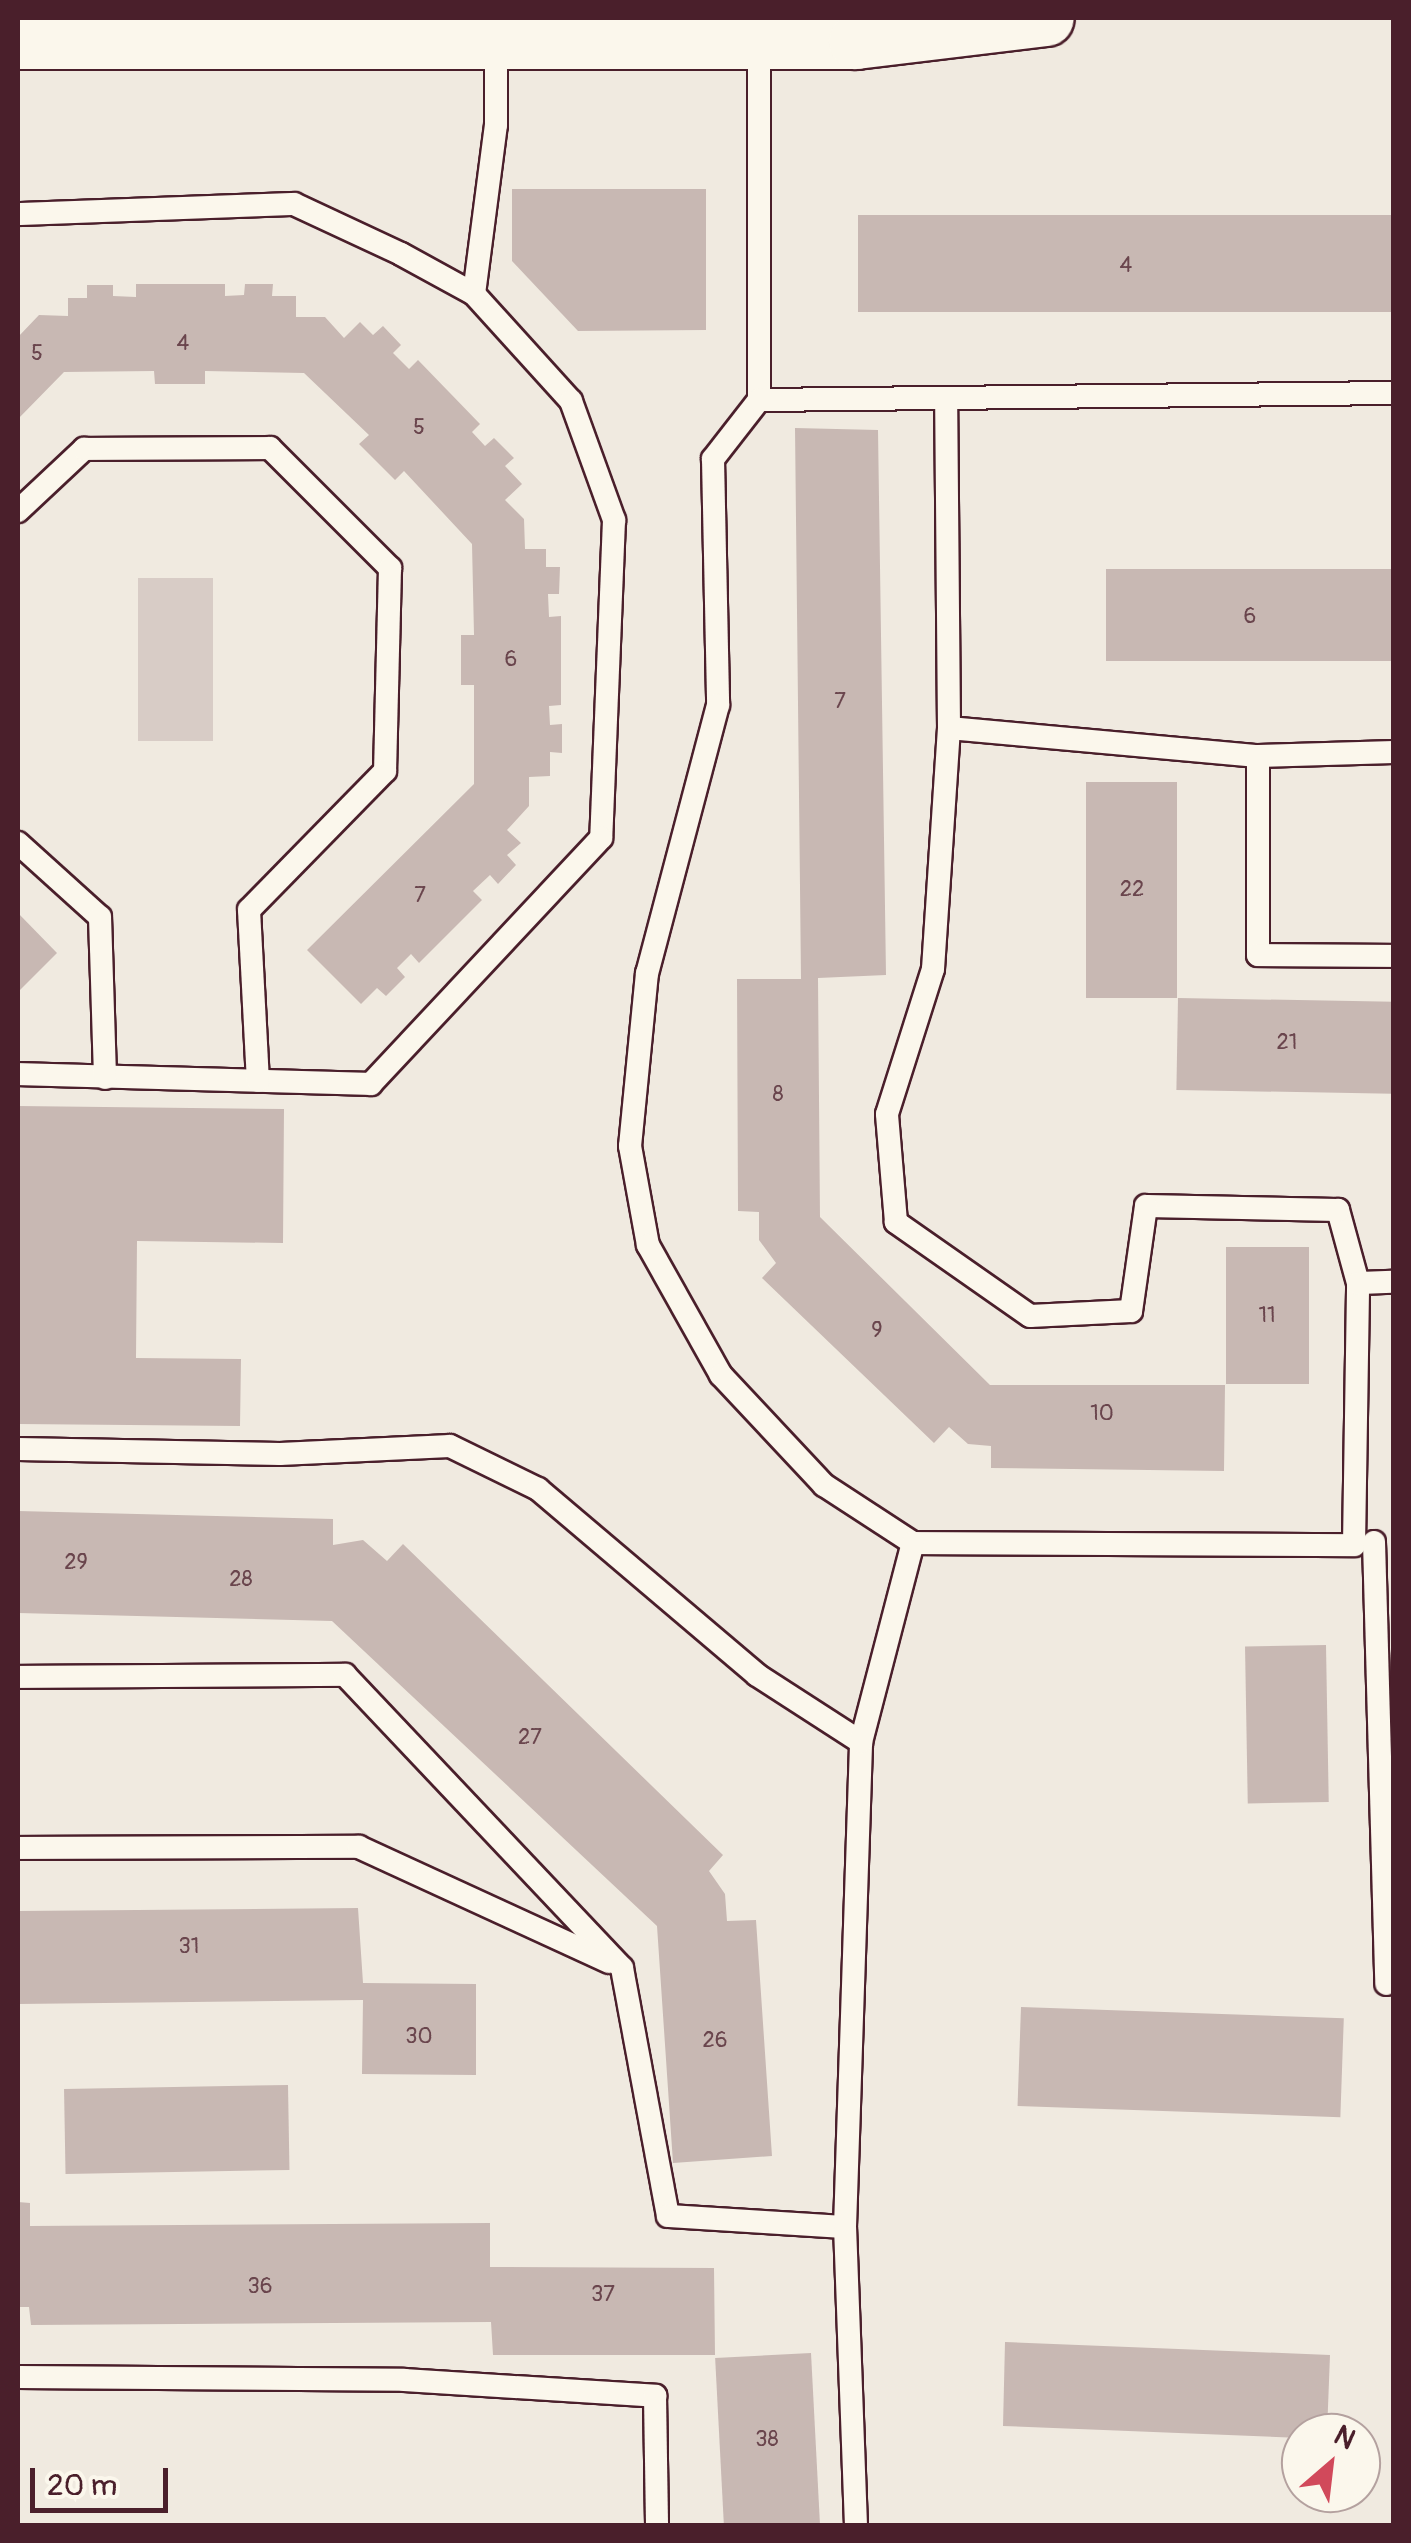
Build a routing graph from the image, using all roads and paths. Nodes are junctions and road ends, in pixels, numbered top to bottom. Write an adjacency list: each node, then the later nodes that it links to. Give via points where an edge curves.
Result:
1 (1046, 18): 3 (main road, via 856,41)
2 (496, 40): 3 (main road); 4 (main road); 6 (lane, via 496,125)
3 (759, 41): 8 (lane)
4 (18, 42)
5 (18, 214): 6 (lane, via 294,204)
6 (474, 294): 18 (lane, via 572,402 614,520 600,838 372,1084)
7 (1394, 392): 9 (lane)
8 (760, 400): 9 (lane); 22 (lane, via 713,459 718,704 647,973 630,1146 648,1245 721,1375 824,1485)
9 (946, 400): 11 (lane)
10 (18, 511): 18 (lane, via 84,449 270,448 390,568 384,771 248,910)
11 (950, 728): 13 (lane); 19 (lane, via 932,969 887,1114 896,1222 1030,1316 1131,1311 1146,1206 1338,1210)
12 (1394, 752): 13 (lane)
13 (1258, 756): 15 (lane, via 1258,955)
14 (18, 843): 17 (lane, via 100,917)
15 (1394, 956)
16 (18, 1074): 17 (lane)
17 (105, 1078): 18 (lane)
18 (258, 1080)
19 (1358, 1282): 20 (lane); 23 (lane)
20 (1394, 1282)
21 (18, 1449): 25 (lane, via 280,1454 450,1446 538,1489 757,1675)
22 (913, 1542): 23 (lane); 25 (lane)
23 (1374, 1543): 28 (lane)
24 (18, 1677): 27 (lane, via 345,1675)
25 (862, 1742): 29 (lane)
26 (18, 1848): 27 (lane, via 359,1847)
27 (622, 1968): 29 (lane, via 668,2216)
28 (1386, 1984)
29 (845, 2227): 32 (lane)
30 (18, 2377): 31 (lane, via 404,2380 654,2396)
31 (656, 2526)
32 (856, 2526)

